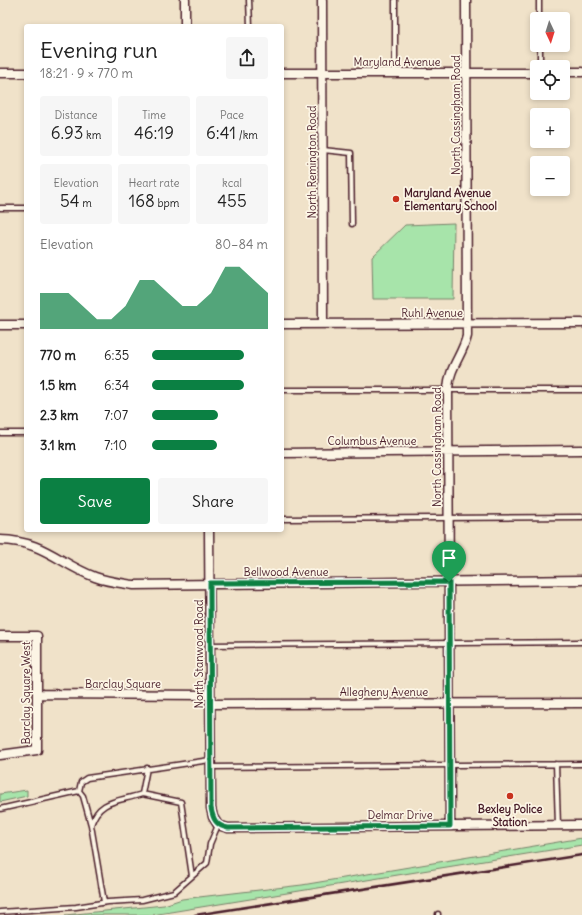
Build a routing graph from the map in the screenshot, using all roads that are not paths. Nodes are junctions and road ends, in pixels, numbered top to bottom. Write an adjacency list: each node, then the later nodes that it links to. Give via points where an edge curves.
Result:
1 (185, 0): 8 (street)
2 (249, 0): 9 (lane)
3 (322, 0): 15 (street, North Remington Road)
4 (394, 0): 16 (lane)
5 (466, 0): 17 (street, North Cassingham Road)
6 (539, 0): 7 (lane)
7 (539, 12)
8 (185, 24)
9 (250, 24)
10 (570, 72): 11 (street)
11 (582, 72)
12 (0, 73): 13 (street)
13 (24, 73)
14 (284, 73): 15 (street, Maryland Avenue)
15 (322, 73): 16 (street, Maryland Avenue); 19 (street, North Remington Road)
16 (395, 73): 17 (street, Maryland Avenue)
17 (466, 73): 18 (street, Maryland Avenue); 26 (street, North Cassingham Road)
18 (530, 73)
19 (322, 150): 22 (lane, via 351,153); 25 (street, North Remington Road)
20 (0, 208): 21 (lane)
21 (24, 208)
22 (352, 224)
23 (582, 323): 26 (street, Ruhl Avenue)
24 (284, 324): 25 (street, Ruhl Avenue)
25 (323, 324): 26 (street, Ruhl Avenue)
26 (468, 324): 31 (street, North Cassingham Road, via 465,345 450,374)
27 (0, 325): 28 (street)
28 (24, 325)
29 (284, 390): 31 (lane)
30 (582, 390): 31 (lane)
31 (448, 391): 35 (street, North Cassingham Road)
32 (0, 433): 33 (lane)
33 (24, 433)
34 (582, 450): 35 (street, Columbus Avenue)
35 (448, 452): 36 (street, Columbus Avenue); 38 (street, North Cassingham Road)
36 (284, 453)
37 (582, 516): 38 (lane)
38 (449, 517): 39 (lane); 43 (street, North Cassingham Road)
39 (284, 519)
40 (209, 532): 44 (street, North Stanwood Road)
41 (0, 540): 44 (street, Bellwood Avenue, via 26,543 44,549 78,569 111,582 134,585)
42 (582, 580): 43 (street, Bellwood Avenue)
43 (449, 582): 44 (street, Bellwood Avenue); 47 (street, North Cassingham Road)
44 (210, 583): 48 (street, North Stanwood Road)
45 (0, 636): 49 (street, Barclay Square West, via 37,636)
46 (582, 642): 47 (lane)
47 (449, 644): 48 (lane); 51 (street, North Cassingham Road)
48 (210, 645): 50 (street, North Stanwood Road)
49 (37, 694): 50 (street, Barclay Square); 53 (street, Barclay Square West, via 37,750)
50 (210, 700): 51 (street, Allegheny Avenue); 54 (street, North Stanwood Road)
51 (449, 703): 52 (street, Allegheny Avenue); 57 (street, North Cassingham Road)
52 (582, 703)
53 (0, 755)
54 (211, 763): 57 (lane); 58 (lane); 62 (street, North Stanwood Road, via 211,808)
55 (556, 764): 56 (lane); 57 (lane); 66 (lane)
56 (582, 764)
57 (450, 765): 65 (street, North Cassingham Road)
58 (147, 768): 59 (lane, via 86,778 81,782); 60 (lane)
59 (79, 791): 61 (lane); 64 (lane, via 83,796)
60 (142, 794): 64 (lane, via 103,805 94,814); 67 (lane, via 181,802)
61 (0, 809)
62 (218, 825): 65 (street, Delmar Drive, via 228,828); 67 (lane, via 210,844 207,863)
63 (582, 825): 66 (street, Delmar Drive)
64 (91, 826): 68 (lane)
65 (450, 826): 66 (street, Delmar Drive)
66 (558, 826)
67 (192, 876): 68 (lane, via 174,892 142,900)
68 (104, 902): 69 (lane, via 76,908)
69 (0, 912)

